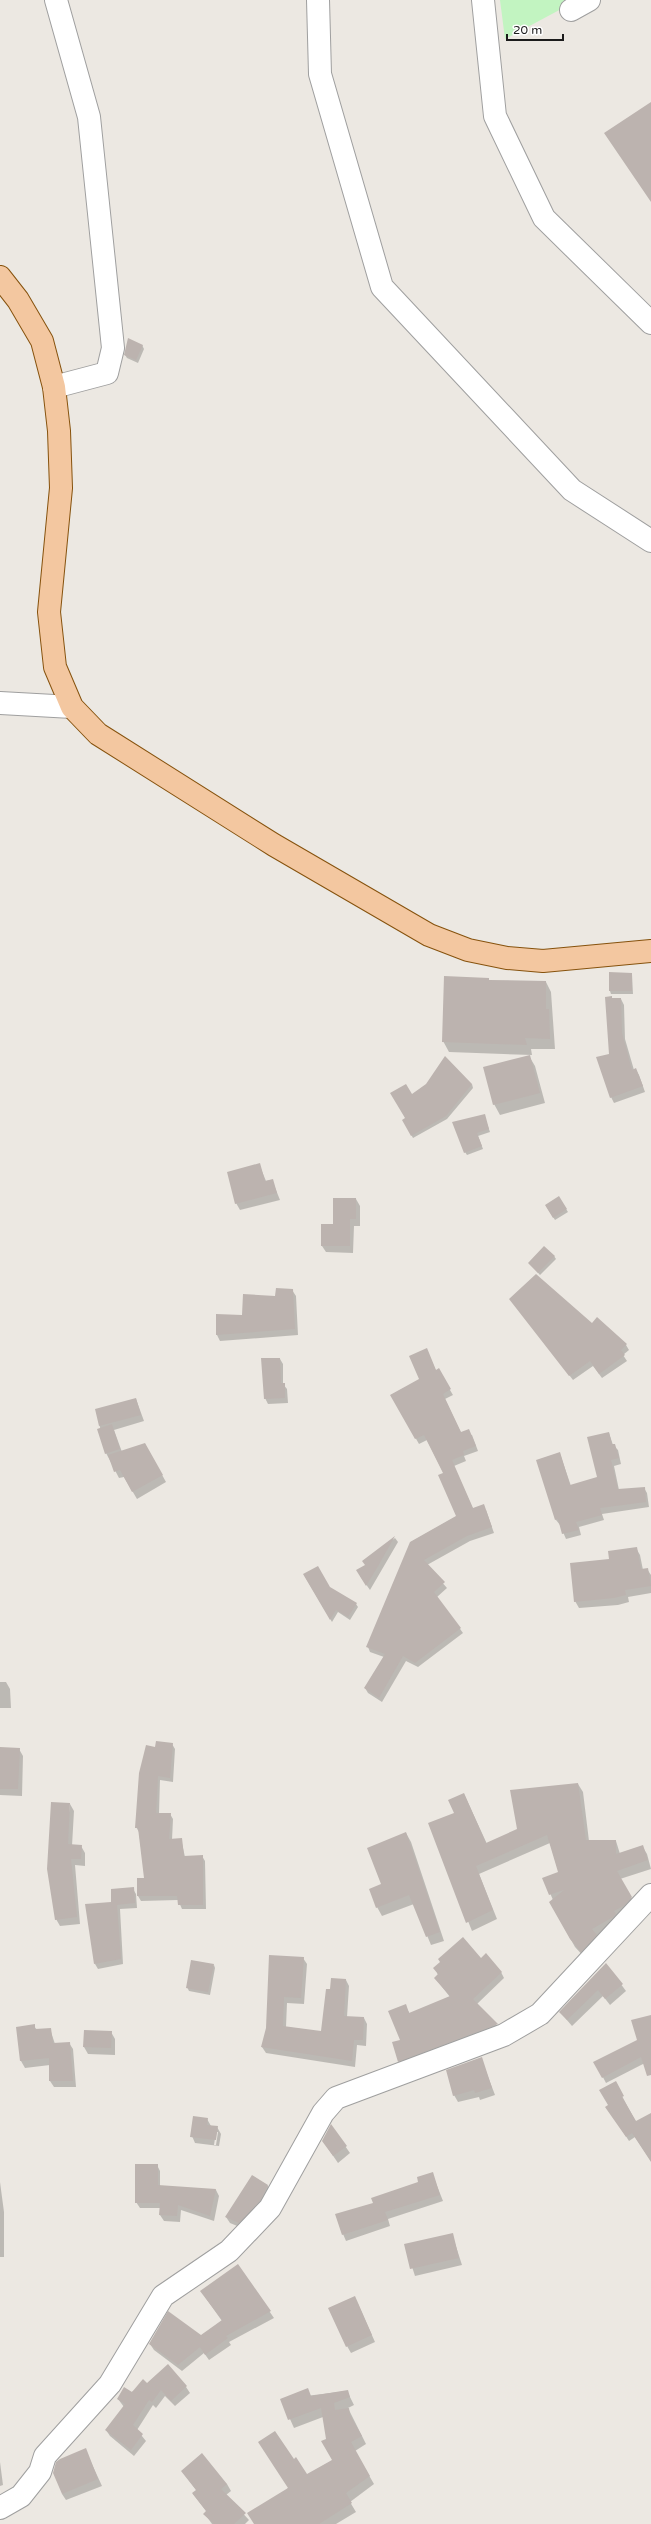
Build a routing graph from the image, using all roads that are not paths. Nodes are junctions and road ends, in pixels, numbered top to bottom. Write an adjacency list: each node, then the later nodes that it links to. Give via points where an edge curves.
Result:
1 (56, 0): 6 (street, via 88,117 113,348 107,373)
2 (318, 0): 7 (street, via 320,74 382,287 572,490)
3 (483, 0): 5 (street, via 495,116 544,218)
4 (0, 277): 6 (main road, via 18,300 42,341)
5 (651, 323)
6 (54, 387): 9 (main road, via 61,488 49,612 55,667)
7 (651, 541)
8 (0, 703): 9 (street)
9 (72, 706): 10 (main road, via 98,734 136,760 274,845 429,935 468,950 507,958 543,961)
10 (651, 951)
11 (651, 1895): 12 (street, via 540,2014 504,2035 336,2098 323,2113 270,2208 229,2251 164,2296 110,2384 45,2456 40,2472 21,2496)
12 (0, 2508)

